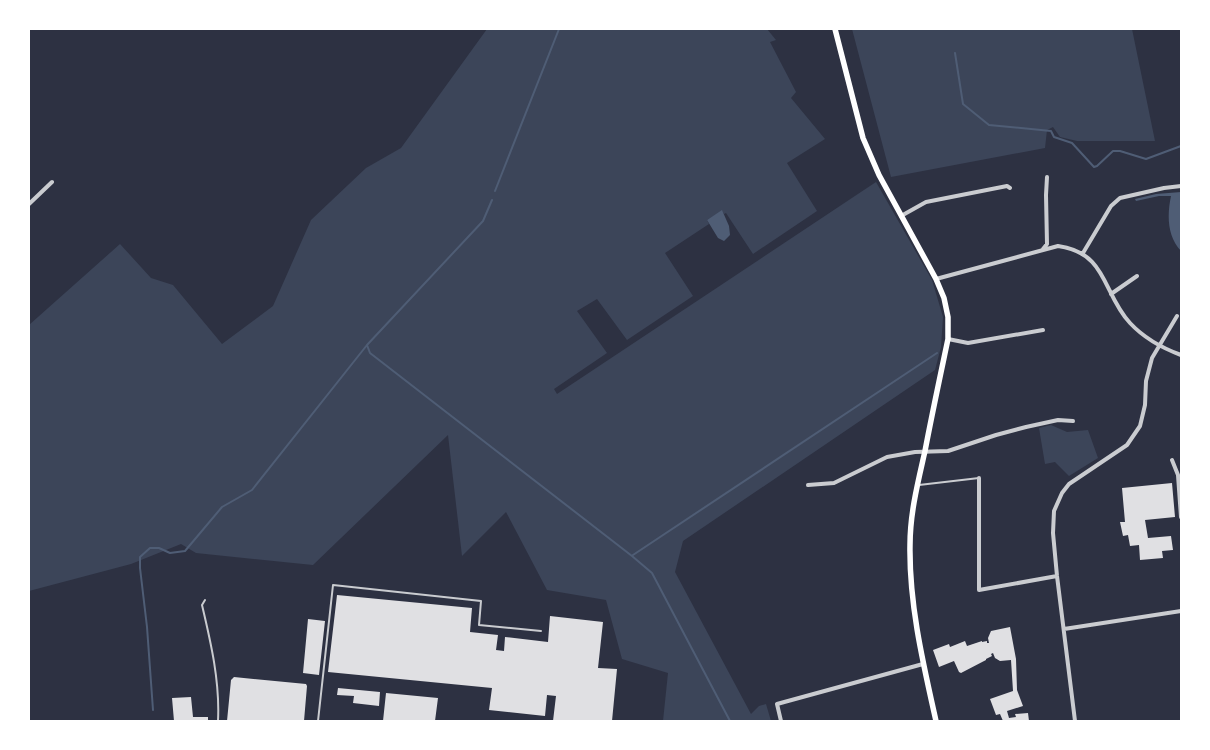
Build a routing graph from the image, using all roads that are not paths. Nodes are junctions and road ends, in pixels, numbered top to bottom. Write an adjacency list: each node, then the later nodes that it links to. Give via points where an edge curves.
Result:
1 (834, 29): 7 (main road, via 864,138)
2 (1047, 177): 8 (street, via 1046,244)
3 (52, 182): 6 (street)
4 (1181, 186): 9 (street, via 1120,198 1111,206)
5 (1010, 188): 7 (street, via 926,202)
6 (29, 204)
7 (901, 216): 11 (main road)
8 (1043, 249): 9 (street, via 1058,246); 11 (street)
9 (1083, 253): 12 (street, via 1092,260)
10 (1137, 276): 12 (street)
11 (936, 279): 15 (main road, via 947,311)
12 (1111, 294): 16 (street, via 1130,324)
13 (1177, 316): 16 (street)
14 (1043, 330): 15 (street, via 968,343)
15 (948, 339): 19 (main road)
16 (1159, 347): 17 (street); 26 (street, via 1152,358 1146,381 1140,426 1127,445 1069,484 1058,501 1053,533)
17 (1181, 355)
18 (1073, 422): 19 (street, via 1058,420 948,451)
19 (924, 452): 23 (street, via 887,457 834,483); 24 (main road)
20 (1172, 460): 22 (street)
21 (979, 478): 24 (lane); 26 (street, via 979,590)
22 (1180, 484): 25 (street)
23 (808, 485)
24 (917, 486): 31 (main road, via 910,571)
25 (1181, 517)
26 (1057, 576): 29 (street)
27 (205, 600): 32 (lane, via 202,605 213,653)
28 (1181, 611): 29 (street)
29 (1064, 629): 36 (street)
30 (541, 631): 33 (lane, via 479,625 481,601 334,585)
31 (923, 664): 34 (street, via 776,704); 35 (main road)
32 (218, 721)
33 (318, 721)
34 (781, 721)
35 (936, 721)
36 (1075, 721)

